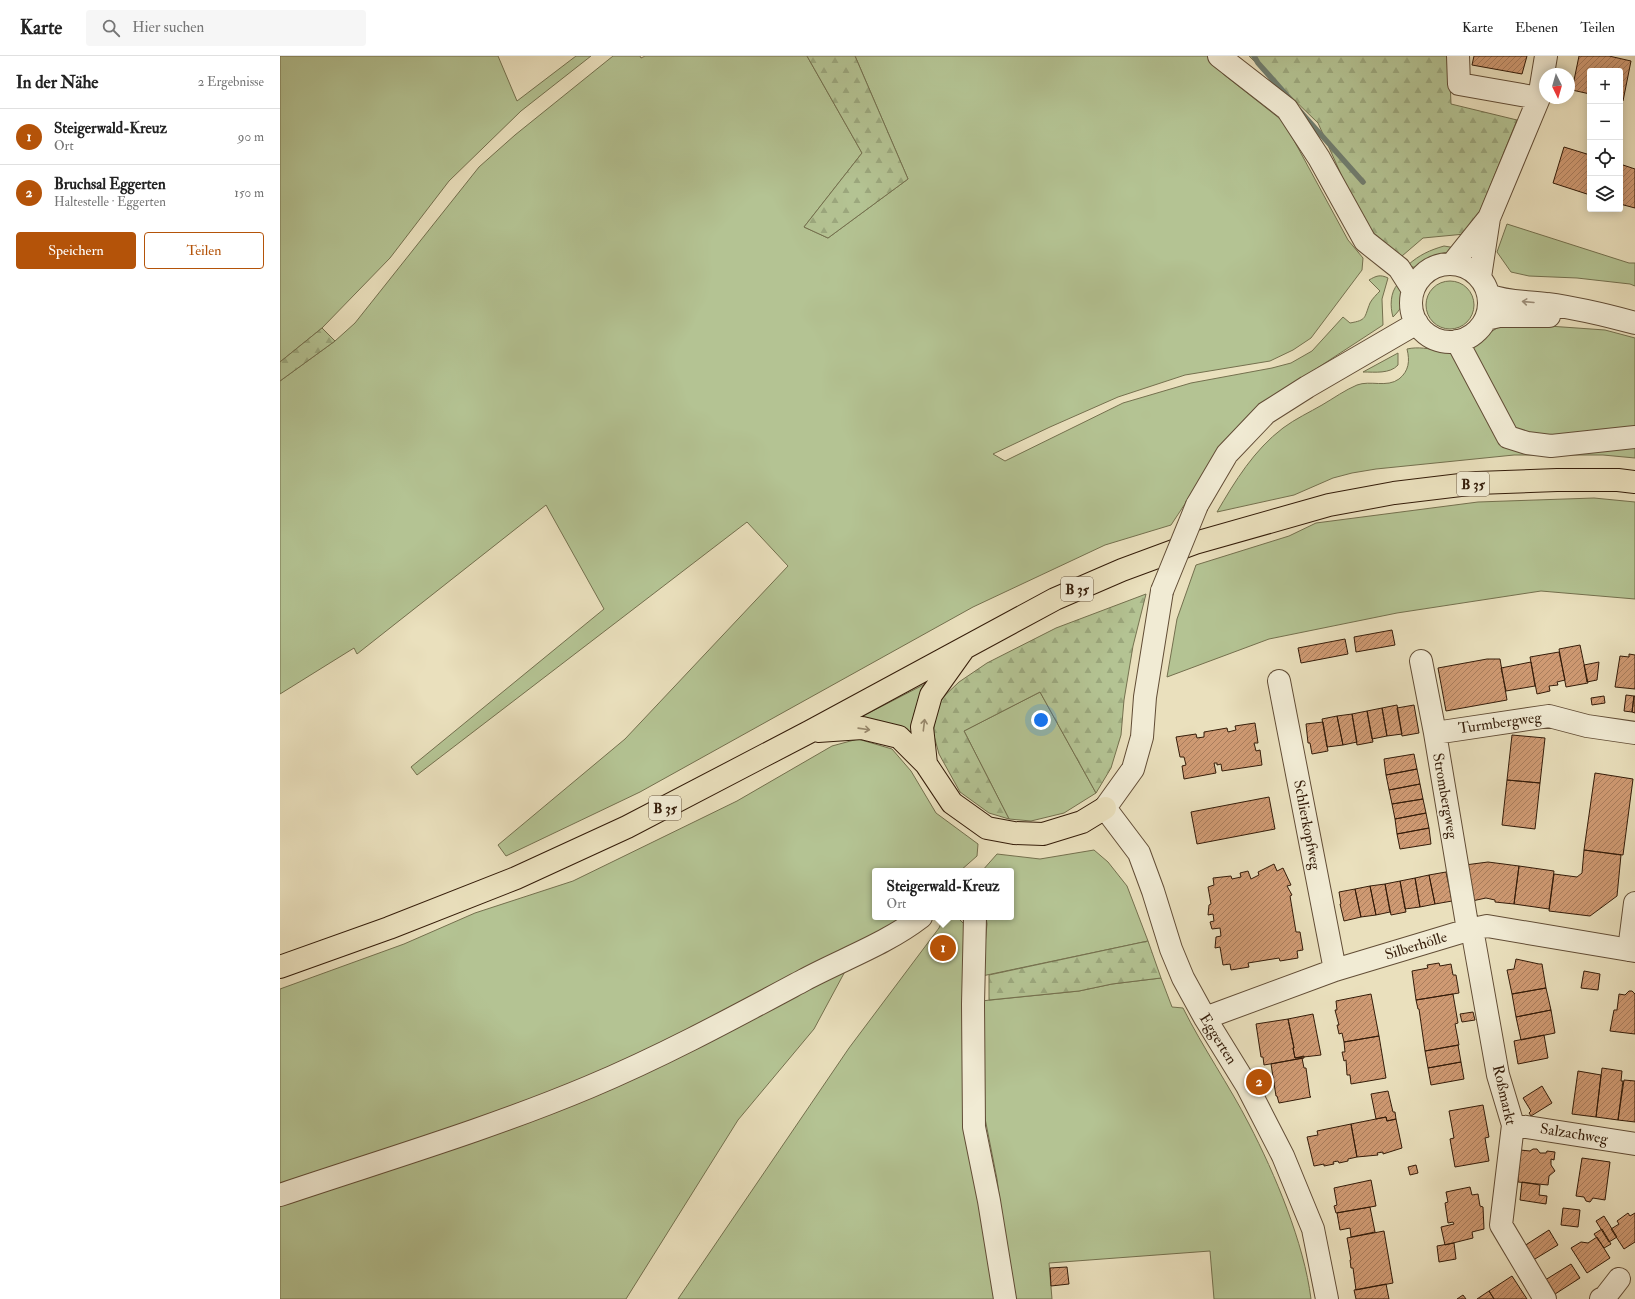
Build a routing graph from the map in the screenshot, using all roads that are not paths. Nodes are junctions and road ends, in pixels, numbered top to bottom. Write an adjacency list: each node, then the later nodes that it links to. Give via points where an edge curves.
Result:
1 (1219, 56): 8 (street, via 1287,109 1319,158 1365,241)
2 (1458, 56): 5 (street, via 1459,84)
3 (1546, 56): 4 (street)
4 (1544, 68)
5 (1539, 98): 6 (street)
6 (1489, 218): 7 (street); 10 (street)
7 (1452, 264): 9 (street); 10 (street, via 1473,271)
8 (1399, 268): 9 (street, via 1416,274); 11 (street)
9 (1428, 271): 11 (street)
10 (1484, 286): 12 (street, one-way to 10, via 1545,303 1498,299); 13 (street, via 1489,308)
11 (1413, 290): 14 (street, via 1412,313)
12 (1594, 314): 13 (street, via 1499,316); 15 (street)
13 (1486, 319): 16 (street, via 1467,339)
14 (1417, 323): 16 (street, via 1426,334 1439,340); 26 (street, bridge, via 1266,413 1227,454 1197,505 1162,591 1145,697 1142,737 1133,769)
15 (1635, 323)
16 (1457, 341): 17 (street, via 1508,437 1551,446)
17 (1635, 437)
18 (1629, 479): 19 (main road, B 35, via 1477,483 1394,493 1329,505 1195,543 1122,570 1055,599)
19 (965, 646): 22 (main road, B 35); 25 (main road, one-way to 19, via 922,727 932,695)
20 (1421, 661): 23 (street, Strombergweg)
21 (1279, 681): 33 (street, Schlierkopfweg)
22 (811, 731): 25 (main road, one-way to 25, via 862,728 899,737); 32 (main road, B 35, via 627,827 516,878)
23 (1435, 733): 24 (street, Turmbergweg, via 1549,716 1586,726); 30 (street, Strombergweg)
24 (1635, 734)
25 (926, 764): 26 (main road, via 952,803 987,828 1014,833 1043,834 1082,822)
26 (1105, 808): 34 (street, Eggerten, via 1139,853 1171,949 1183,978)
27 (1635, 903): 31 (street)
28 (917, 920): 37 (street, via 904,930 811,976 698,1037 591,1086 510,1119)
29 (975, 920): 39 (street, via 972,1020 974,1127)
30 (1470, 930): 31 (street, Silberhölle, via 1487,926); 33 (street, Silberhölle); 35 (street, Roßmarkt, via 1498,1075)
31 (1632, 951)
32 (280, 967)
33 (1335, 970): 34 (street, Silberhölle)
34 (1205, 1018): 40 (street, Eggerten, via 1247,1086 1283,1156 1313,1229)
35 (1513, 1125): 36 (street, Salzachweg); 41 (street, Roßmarkt, via 1500,1225)
36 (1635, 1144)
37 (280, 1195)
38 (1619, 1279): 42 (street)
39 (1005, 1299)
40 (1328, 1299)
41 (1545, 1299)
42 (1601, 1299)

